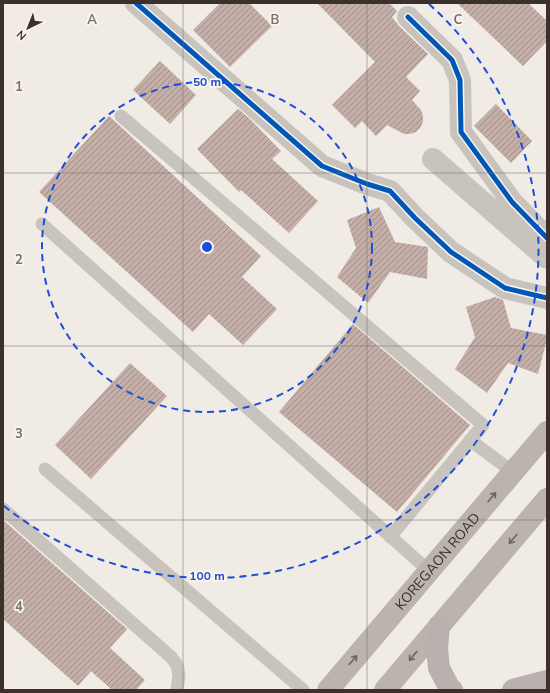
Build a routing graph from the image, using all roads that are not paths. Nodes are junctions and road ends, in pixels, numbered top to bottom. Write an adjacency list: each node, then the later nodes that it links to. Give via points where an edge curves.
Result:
1 (136, 3): 8 (street, via 322,166 390,191 451,252 505,288)
2 (408, 17): 6 (street, via 452,60 460,80 461,132 512,202)
3 (121, 116): 10 (lane, via 482,425)
4 (433, 159): 7 (street)
5 (42, 224): 15 (lane)
6 (547, 238)
7 (547, 258)
8 (547, 298)
9 (547, 432): 12 (main road, KOREGAON ROAD)
10 (470, 440): 12 (lane); 15 (lane)
11 (45, 469): 20 (lane)
12 (513, 472): 16 (main road, KOREGAON ROAD, one-way to 12)
13 (547, 499): 17 (main road, one-way to 17)
14 (3, 509): 19 (lane, via 171,657 177,665 179,675)
15 (390, 537): 16 (lane)
16 (428, 571): 21 (main road, KOREGAON ROAD, one-way to 16)
17 (439, 626): 22 (main road, one-way to 22); 23 (main road, via 439,668)
18 (547, 681): 24 (main road)
19 (177, 690)
20 (303, 690)
21 (328, 690)
22 (385, 690)
23 (452, 690)
24 (513, 690)

